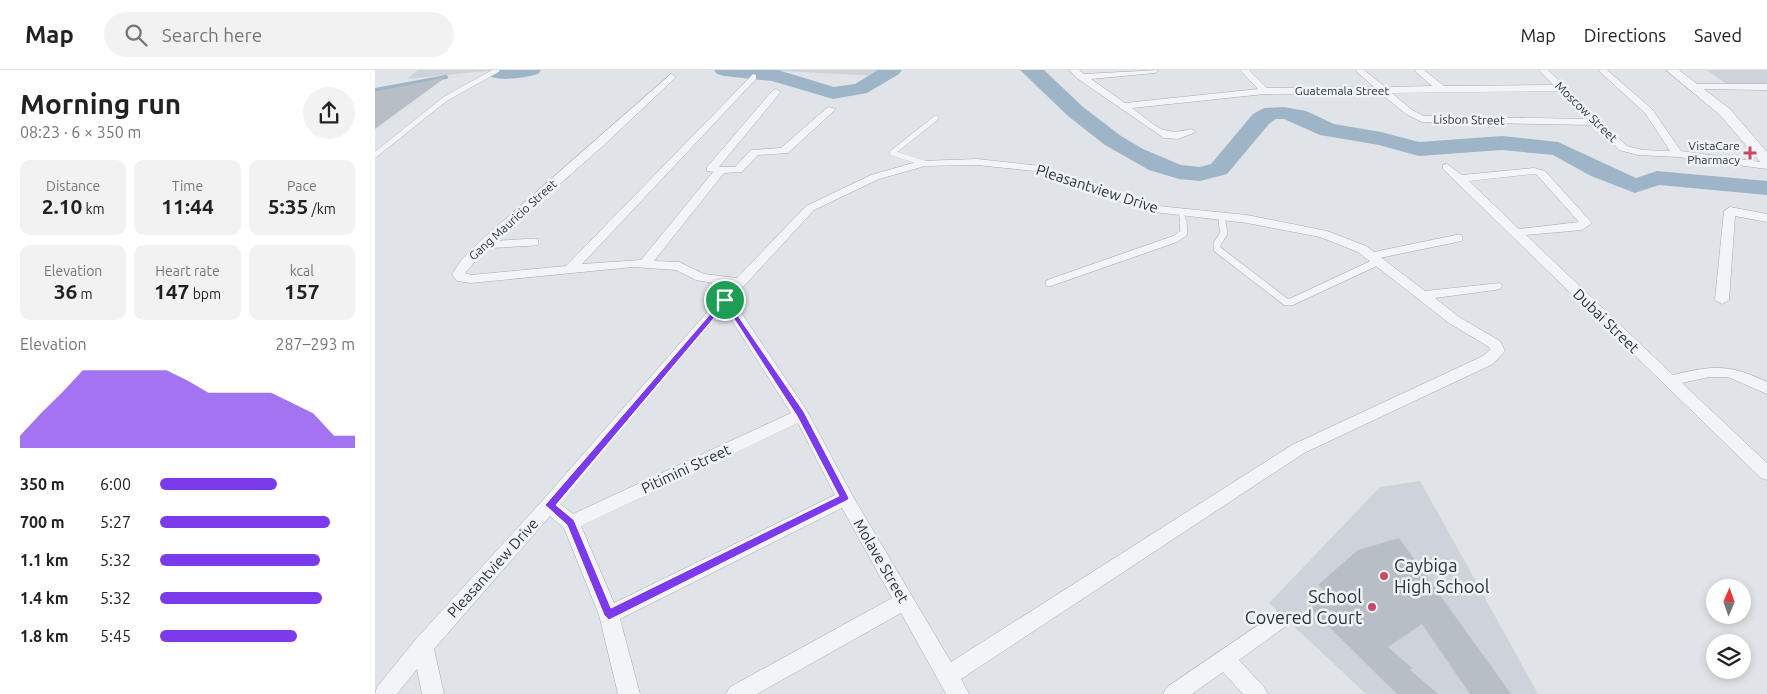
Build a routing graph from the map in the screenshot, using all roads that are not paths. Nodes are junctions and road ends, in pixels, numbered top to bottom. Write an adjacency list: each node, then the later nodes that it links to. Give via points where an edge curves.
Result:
1 (497, 70): 26 (lane, via 445,99)
2 (1073, 70): 12 (street)
3 (1155, 70): 12 (street)
4 (1244, 70): 18 (street)
5 (1359, 70): 17 (street, Lisbon Street)
6 (1418, 70): 16 (street)
7 (1543, 70): 14 (street, Moscow Street)
8 (1602, 70): 25 (street, via 1649,111)
9 (1672, 70): 13 (street)
10 (671, 77): 39 (street, Gang Mauricio Street, via 601,143)
11 (753, 77): 42 (street)
12 (1081, 77): 20 (street)
13 (1694, 87): 15 (street); 27 (street, via 1725,112)
14 (1561, 88): 16 (street, Guatemala Street); 23 (street, Moscow Street)
15 (1765, 88)
16 (1441, 89): 17 (street, Guatemala Street)
17 (1384, 90): 18 (street, Guatemala Street); 23 (street, Lisbon Street, via 1422,119)
18 (1265, 91): 20 (street, Guatemala Street)
19 (776, 92): 31 (street, via 711,170)
20 (1123, 106): 24 (street, via 1164,135 1178,136)
21 (831, 109): 31 (street, via 784,151 756,151 739,170)
22 (936, 118): 28 (lane, via 892,153)
23 (1596, 122): 25 (street, Moscow Street, via 1631,152)
24 (1191, 132)
25 (1678, 154): 29 (street)
26 (375, 155)
27 (1767, 161)
28 (924, 163): 33 (street, Pleasantview Drive, via 977,162 1036,168 1146,208); 44 (street, Pleasantview Drive, via 875,177 810,208)
29 (1767, 166)
30 (1447, 167): 32 (street, Dubai Street)
31 (721, 170): 41 (street)
32 (1460, 179): 36 (street, Dubai Street); 36 (street, via 1533,171 1541,173 1586,223)
33 (1181, 212): 34 (street, Pleasantview Drive); 43 (lane, via 1184,234 1175,240)
34 (1221, 216): 40 (street, Pleasantview Drive, via 1287,225 1323,234); 40 (lane, via 1225,233 1217,248 1286,302)
35 (1767, 218): 48 (street, via 1730,211)
36 (1515, 233): 49 (street, Dubai Street)
37 (1459, 238): 40 (lane)
38 (535, 242): 39 (lane)
39 (483, 245): 42 (street, Gang Mauricio Street, via 460,269 458,274 462,278)
40 (1375, 258): 46 (street, Pleasantview Drive)
41 (645, 263): 42 (street, Gang Mauricio Street); 44 (street, Gang Mauricio Street, via 679,266 701,277)
42 (571, 268)
43 (1049, 282)
44 (740, 283): 47 (street, Pleasantview Drive)
45 (1495, 286): 46 (street)
46 (1422, 296): 61 (street, Pleasantview Drive, via 1495,344 1498,351 1489,360 1298,449)
47 (725, 300): 51 (street, Molave Street); 54 (street, Pleasantview Drive)
48 (1722, 300)
49 (1669, 381): 50 (street, via 1720,370); 52 (street, Dubai Street)
50 (1767, 389)
51 (801, 415): 53 (street, Molave Street); 55 (street, Pitimini Street)
52 (1767, 473)
53 (845, 498): 56 (street, Molave Street); 57 (street)
54 (549, 505): 55 (street); 59 (street, Pleasantview Drive)
55 (571, 523): 57 (street)
56 (904, 601): 61 (street, Molave Street); 62 (street)
57 (609, 615): 65 (street)
58 (1279, 620): 60 (street)
59 (423, 646): 63 (street, Pleasantview Drive); 64 (street)
60 (1225, 659): 67 (street); 68 (street)
61 (948, 676): 66 (street, Molave Street)
62 (739, 693)
63 (384, 694)
64 (433, 694)
65 (629, 694)
66 (958, 694)
67 (1174, 694)
68 (1257, 694)

